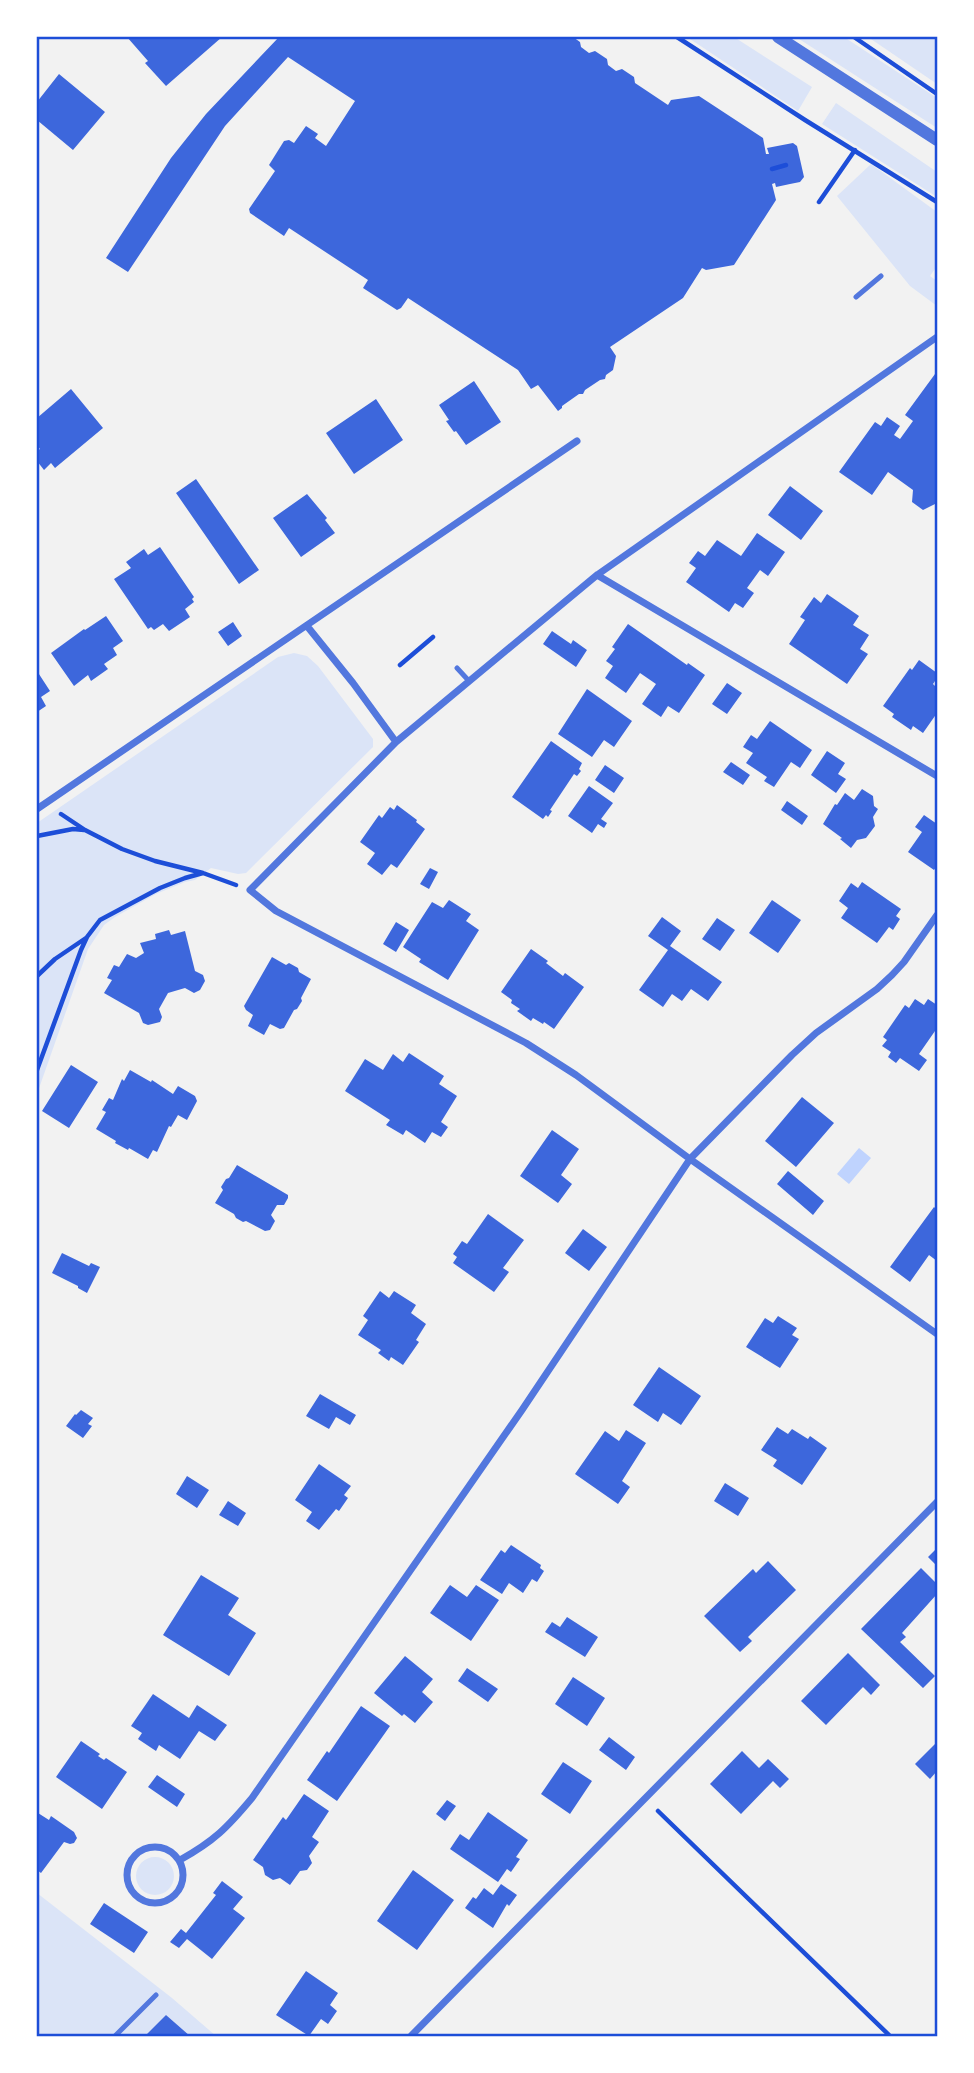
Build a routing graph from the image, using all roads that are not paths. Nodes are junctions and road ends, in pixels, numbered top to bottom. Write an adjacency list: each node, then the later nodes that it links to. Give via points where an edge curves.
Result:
1 (778, 37): 2 (street)
2 (937, 140)
3 (881, 276): 4 (lane)
4 (856, 297)
5 (937, 337): 7 (street)
6 (577, 441): 8 (street)
7 (597, 575): 10 (street); 12 (street)
8 (307, 625): 11 (street); 13 (street)
9 (457, 668): 10 (lane)
10 (469, 681): 11 (street)
11 (396, 742): 15 (street, via 250,890 276,911 526,1044)
12 (937, 776)
13 (37, 809)
14 (937, 915): 15 (street, via 892,975 816,1033)
15 (691, 1159): 16 (street); 18 (street, via 252,1798 226,1829)
16 (937, 1334)
17 (937, 1502): 21 (street)
18 (180, 1860): 18 (street, via 158,1846 141,1851 129,1864 131,1891 147,1902 166,1902 181,1888)
19 (156, 1995): 20 (lane)
20 (115, 2036)
21 (411, 2036)

